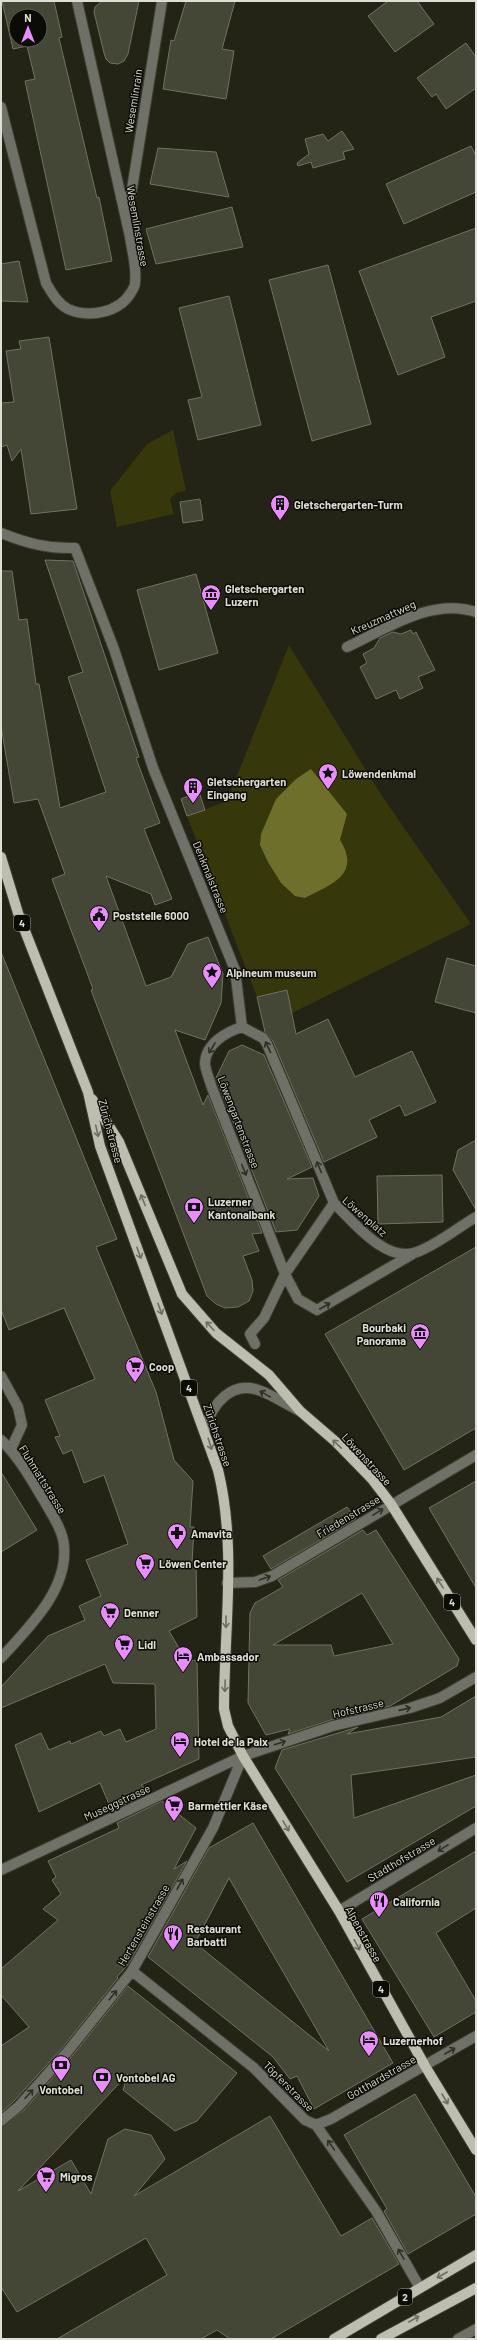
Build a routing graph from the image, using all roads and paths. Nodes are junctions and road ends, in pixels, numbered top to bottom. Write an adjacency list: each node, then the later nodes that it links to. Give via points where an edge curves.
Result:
1 (77, 1): 4 (street, Wesemlinstrasse)
2 (162, 1): 4 (street, Wesemlinrain, via 131,195)
3 (1, 107): 4 (street, Wesemlinstrasse, via 46,284 55,298 67,308 82,313 108,311 127,298 136,284 130,237)
4 (121, 198)
5 (1, 533): 9 (street, Denkmalstrasse, via 53,549 75,548 114,649 153,768 235,970)
6 (476, 612): 7 (street, Kreuzmattweg, via 445,607 422,612)
7 (347, 646)
8 (1, 857): 10 (main road, Zürichstrasse / 4, via 18,913)
9 (242, 1027): 11 (street, one-way to 9, via 267,1044 258,1035); 13 (street, Löwengartenstrasse, one-way to 13, via 220,1037 209,1050 205,1063 212,1088)
10 (88, 1092): 16 (main road, Zürichstrasse / 4, one-way to 10, via 182,1294 119,1142); 20 (main road, Zürichstrasse / 4, one-way to 20, via 100,1146)
11 (334, 1203): 14 (street, Löwenplatz, via 375,1242 396,1254); 15 (street, Löwenplatz)
12 (476, 1217): 14 (street, Löwenplatz)
13 (272, 1240): 15 (street, Löwenplatz)
14 (416, 1252): 15 (street, Löwenplatz, one-way to 14, via 298,1299 317,1310)
15 (285, 1274): 17 (street, via 264,1318 250,1334)
16 (225, 1340): 19 (main road, Löwenstrasse / 4, via 269,1375)
17 (255, 1344)
18 (1, 1376): 22 (street, via 18,1406 22,1425)
19 (300, 1411): 20 (street, one-way to 20, via 262,1391 251,1388 237,1390 219,1400); 24 (main road, Löwenstrasse / 4, one-way to 19, via 372,1479 336,1442)
20 (205, 1429): 25 (main road, Zürichstrasse / 4, one-way to 25, via 222,1487 228,1543)
21 (1, 1440): 22 (street, Fluhmattstrasse)
22 (11, 1449): 27 (street, Fluhmattstrasse, via 56,1522 64,1545 64,1556 56,1586 46,1604)
23 (476, 1455): 24 (street, Friedenstrasse)
24 (391, 1504): 25 (street, Friedenstrasse, one-way to 24, via 255,1582 272,1576); 26 (main road, Löwenstrasse / 4, one-way to 24)
25 (227, 1583): 29 (main road, Zürichstrasse / 4, one-way to 29, via 224,1709 228,1726)
26 (476, 1640)
27 (1, 1658)
28 (476, 1677): 29 (street, Hofstrasse, one-way to 28, via 333,1726 410,1708 440,1698)
29 (243, 1756): 30 (main road, Zürichstrasse / 4); 32 (street, Museggstrasse); 34 (street, Hertensteinstrasse, one-way to 29, via 213,1828)
30 (266, 1793): 33 (main road, Alpenstrasse / 4, one-way to 33)
31 (476, 1828): 33 (street, Stadthofstrasse, one-way to 33)
32 (1, 1870)
33 (339, 1911): 36 (main road, Alpenstrasse / 4, one-way to 36)
34 (132, 1971): 37 (street, Hertensteinstrasse, one-way to 34, via 19,2106 68,2050); 38 (street, Töpferstrasse, via 254,2068 305,2120)
35 (476, 2036): 36 (street, Gotthardstrasse, one-way to 35)
36 (425, 2066): 38 (street, Gotthardstrasse); 39 (main road, Alpenstrasse / 4, one-way to 39)
37 (1, 2121)
38 (316, 2125): 41 (street, Töpferstrasse, one-way to 38, via 376,2211)
39 (476, 2150)
40 (476, 2256): 41 (main road, 2, one-way to 41)
41 (420, 2288): 44 (main road, 2)
42 (476, 2288): 45 (main road, 2, one-way to 42)
43 (476, 2329): 46 (street)
44 (334, 2339)
45 (380, 2339)
46 (458, 2339)

